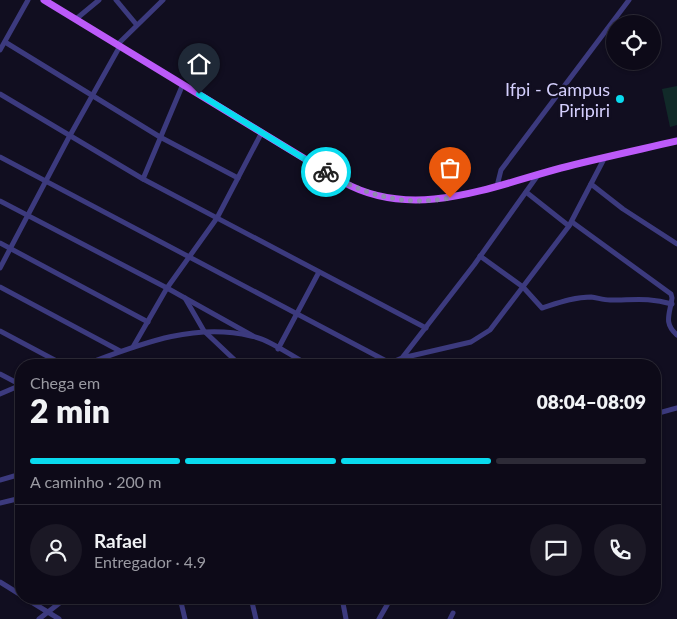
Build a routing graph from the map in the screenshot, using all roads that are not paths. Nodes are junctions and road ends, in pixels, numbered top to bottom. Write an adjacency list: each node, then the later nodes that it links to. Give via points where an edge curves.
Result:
1 (28, 0): 9 (street)
2 (44, 0): 7 (main road)
3 (99, 0): 7 (street)
4 (116, 0): 8 (street)
5 (164, 0): 8 (street)
6 (629, 0): 26 (street, via 501,170)
7 (76, 19): 10 (main road)
8 (136, 24): 10 (street)
9 (5, 42): 11 (street); 14 (street)
10 (118, 46): 12 (main road); 14 (street)
11 (0, 50)
12 (183, 84): 15 (main road); 17 (street)
13 (0, 94): 16 (street)
14 (93, 94): 16 (street); 17 (street)
15 (262, 132): 22 (street); 26 (main road, via 343,182 378,196 408,201 438,200)
16 (70, 135): 23 (street); 24 (street)
17 (160, 137): 22 (street); 23 (street)
18 (677, 141): 20 (main road)
19 (0, 157): 24 (street)
20 (605, 158): 21 (main road); 25 (street)
21 (538, 175): 26 (main road); 27 (street)
22 (238, 178): 30 (street)
23 (143, 179): 30 (street)
24 (45, 181): 29 (street); 35 (street)
25 (591, 184): 31 (street); 33 (street)
26 (497, 186)
27 (526, 192): 31 (street); 36 (street)
28 (0, 201): 29 (street)
29 (28, 216): 34 (street); 41 (street)
30 (217, 218): 35 (street); 38 (street)
31 (570, 224): 40 (street); 43 (street, via 667,291)
32 (0, 243): 34 (street)
33 (677, 244)
34 (10, 248): 37 (street); 45 (street)
35 (187, 256): 41 (street); 44 (street)
36 (480, 256): 40 (street); 46 (street)
37 (0, 268)
38 (319, 272): 44 (street); 46 (street)
39 (0, 287): 53 (street)
40 (523, 287): 43 (street, via 542,308 569,299 591,297 658,300); 54 (street, via 495,325 482,336 471,342)
41 (167, 288): 42 (street); 45 (street)
42 (185, 298): 48 (street); 50 (street)
43 (672, 304): 49 (street, via 667,316 668,324)
44 (297, 314): 52 (street); 59 (street)
45 (148, 322): 51 (street)
46 (426, 328): 54 (street)
47 (0, 331): 55 (street)
48 (204, 331): 50 (street); 51 (street); 57 (street)
49 (677, 335)
50 (253, 336): 52 (street)
51 (133, 347): 53 (street)
52 (278, 349): 58 (street)
53 (120, 352): 56 (street)
54 (402, 358)
55 (53, 359)
56 (101, 359)
57 (234, 359)
58 (297, 359)
59 (379, 359)
60 (0, 374): 61 (street)
61 (15, 382)
62 (15, 388): 63 (street)
63 (0, 394)
64 (677, 408): 65 (street)
65 (661, 412)
66 (15, 476): 67 (street)
67 (0, 480)
68 (13, 500): 69 (street)
69 (0, 503)
70 (0, 582): 71 (street)
71 (15, 591)
72 (35, 604): 78 (street)
73 (58, 604): 78 (street)
74 (183, 604): 82 (street)
75 (252, 604): 83 (street)
76 (343, 604): 84 (street)
77 (388, 604): 85 (street)
78 (48, 612): 80 (street); 81 (street)
79 (453, 613): 86 (street)
80 (39, 619)
81 (59, 619)
82 (185, 619)
83 (256, 619)
84 (346, 619)
85 (379, 619)
86 (450, 619)

